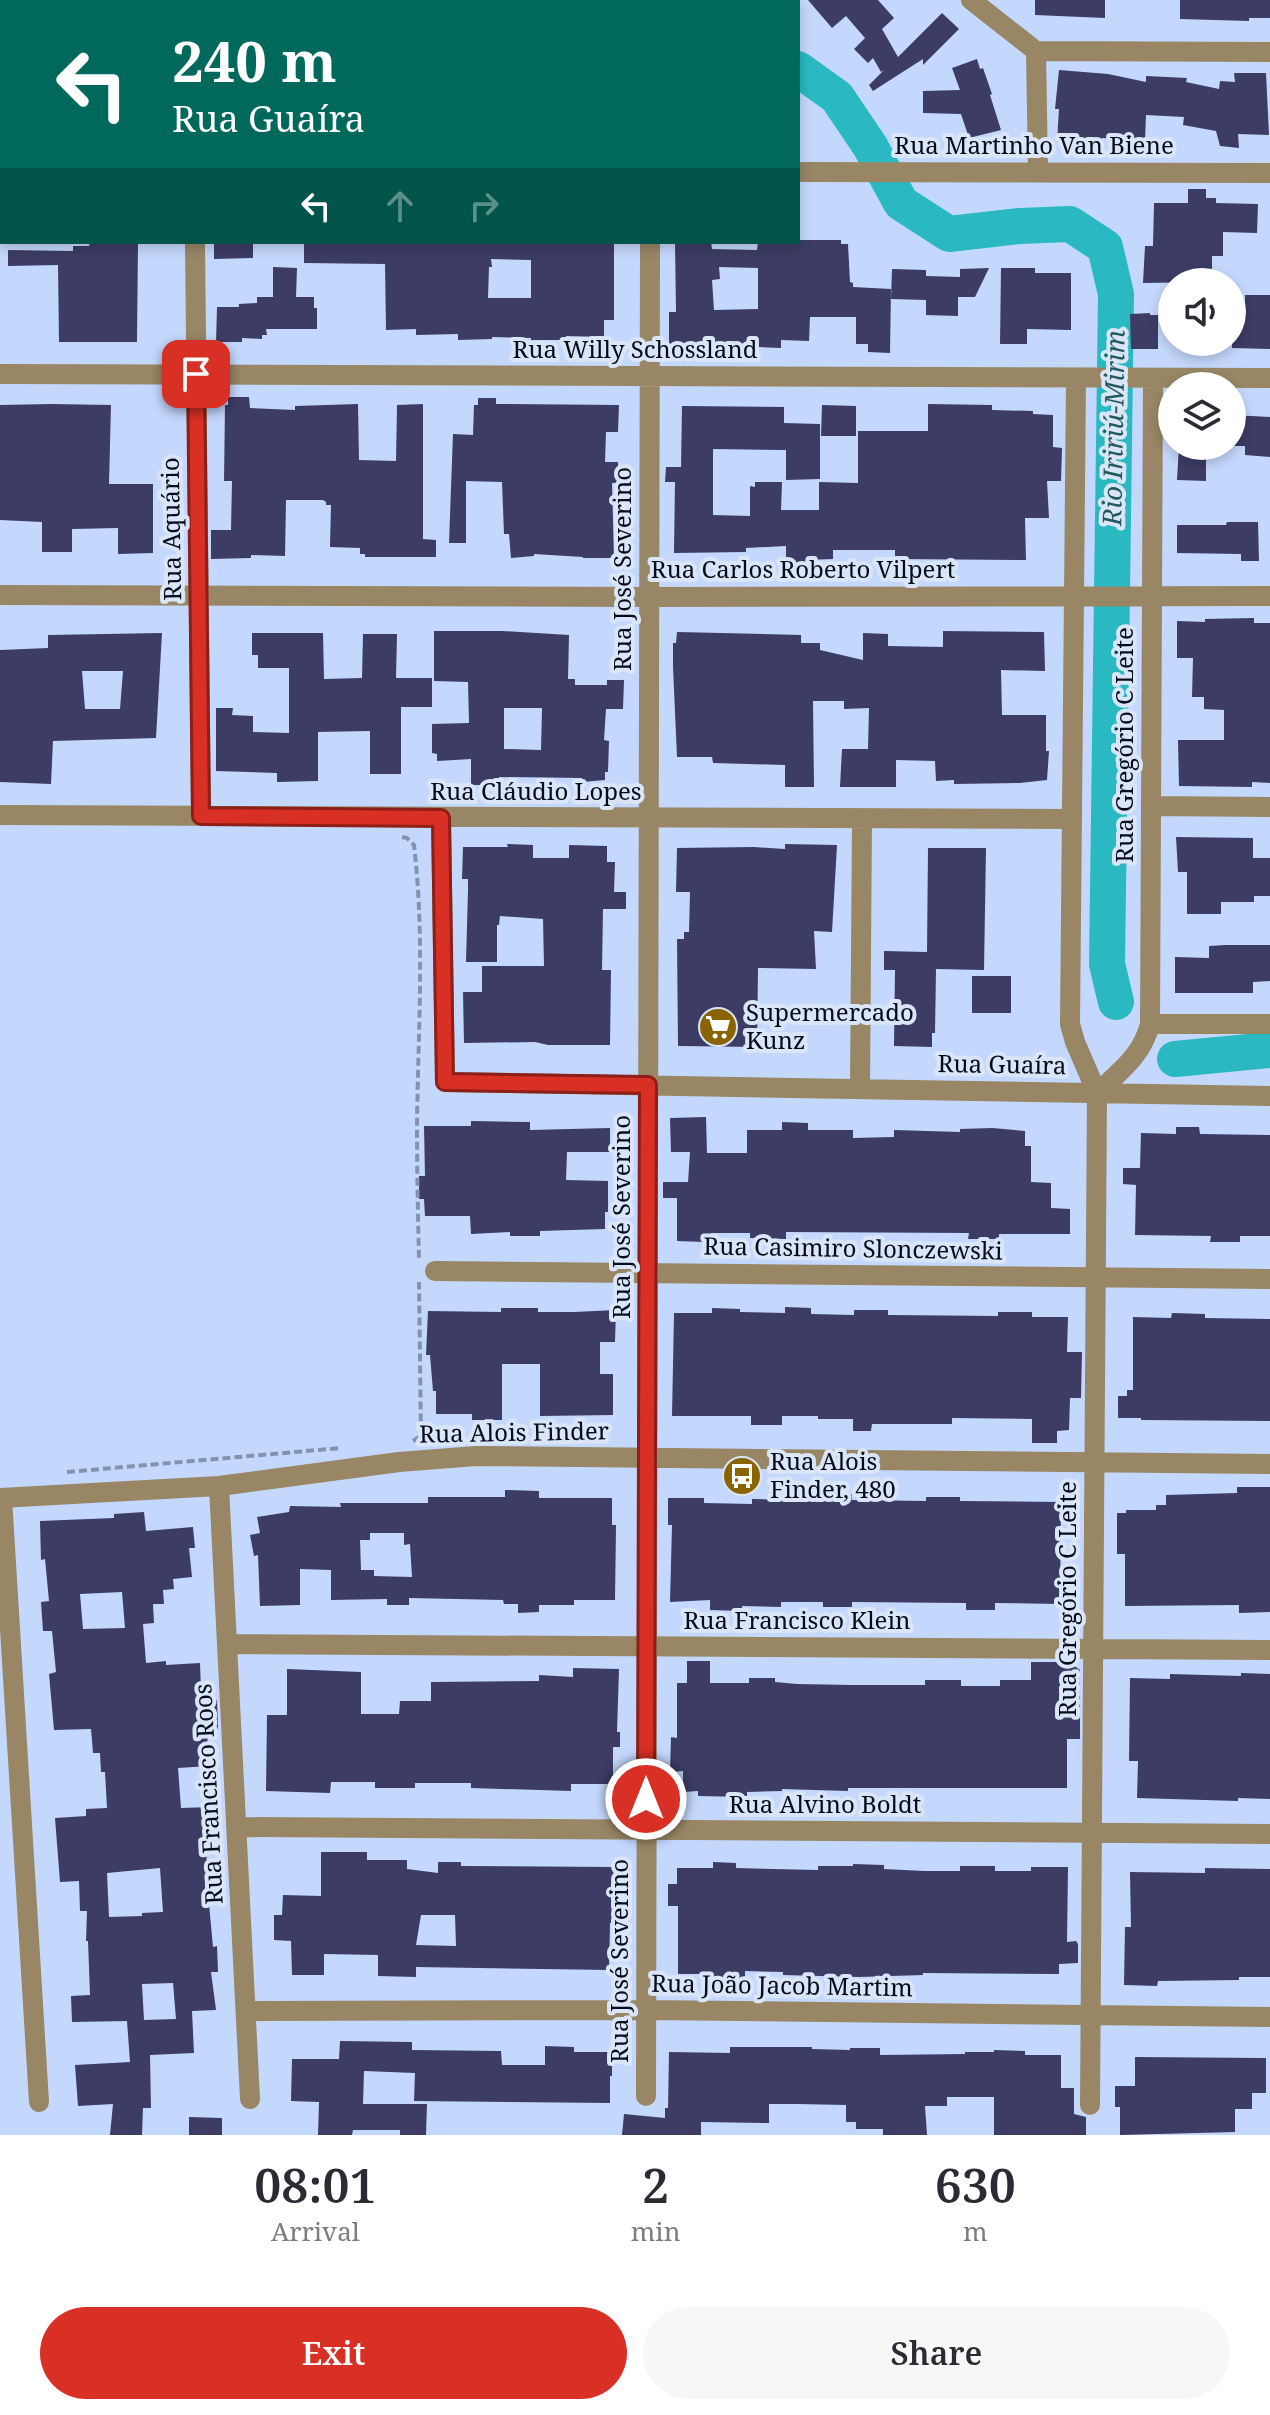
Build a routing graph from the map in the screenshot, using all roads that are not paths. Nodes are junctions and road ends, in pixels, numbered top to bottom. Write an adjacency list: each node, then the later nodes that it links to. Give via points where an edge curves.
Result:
1 (971, 0): 2 (street)
2 (1036, 51): 3 (street); 5 (street)
3 (1270, 52)
4 (800, 172): 5 (street, Rua Martinho Van Biene)
5 (1038, 172): 6 (street, Rua Martinho Van Biene)
6 (1270, 173)
7 (195, 244): 10 (street, Rua Aquário)
8 (650, 244): 11 (street, Rua José Severino)
9 (0, 374): 10 (street, Rua Willy Schossland)
10 (196, 374): 11 (street, Rua Willy Schossland); 16 (street, Rua Aquário)
11 (650, 375): 14 (street, Rua Willy Schossland); 20 (street, Rua José Severino)
12 (1153, 378): 13 (street, Rua Willy Schossland); 14 (street, Rua Willy Schossland); 18 (street, Rua Gregório C Leite)
13 (1270, 378)
14 (1085, 379): 17 (street, Rua Gregório C Leite)
15 (0, 595): 16 (street, Rua Carlos Roberto Vilpert)
16 (199, 595): 20 (street, Rua Carlos Roberto Vilpert); 24 (street, Rua Aquário)
17 (1082, 595): 18 (street, Rua Carlos Roberto Vilpert); 20 (street, Rua Carlos Roberto Vilpert); 28 (street, Rua Gregório C Leite)
18 (1152, 595): 19 (street, Rua Carlos Roberto Vilpert); 21 (street, Rua Gregório C Leite)
19 (1270, 596)
20 (649, 597): 26 (street, Rua José Severino)
21 (1151, 806): 22 (street); 29 (street, Rua Gregório C Leite)
22 (1270, 807)
23 (0, 815): 24 (street, Rua Cláudio Lopes)
24 (201, 816): 25 (street, Rua Cláudio Lopes)
25 (441, 818): 26 (street, Rua Cláudio Lopes); 31 (street, Rua Guaíra, via 445,1082)
26 (649, 818): 27 (street, Rua Cláudio Lopes); 31 (street, Rua José Severino)
27 (862, 819): 28 (street, Rua Cláudio Lopes); 32 (street)
28 (1072, 819): 33 (street, Rua Gregório C Leite, via 1070,1024)
29 (1150, 1024): 30 (street); 33 (street, Rua Gregório C Leite, via 1138,1053)
30 (1270, 1024)
31 (648, 1085): 32 (street, Rua Guaíra); 36 (street, Rua José Severino)
32 (860, 1089): 33 (street, Rua Guaíra)
33 (1097, 1093): 34 (street, Rua Guaíra); 37 (street, Rua Gregório C Leite)
34 (1270, 1096)
35 (435, 1271): 36 (street, Rua Casimiro Slonczewski)
36 (648, 1273): 37 (street, Rua Casimiro Slonczewski); 39 (street, Rua José Severino)
37 (1096, 1277): 38 (street, Rua Casimiro Slonczewski); 40 (street, Rua Gregório C Leite)
38 (1270, 1279)
39 (647, 1458): 40 (street, Rua Alois Finder); 42 (street, Rua Alois Finder, via 438,1458); 45 (street, Rua José Severino)
40 (1095, 1462): 41 (street, Rua Alois Finder); 46 (street, Rua Gregório C Leite)
41 (1270, 1464)
42 (219, 1486): 43 (street, Rua Alois Finder); 44 (street, Rua Francisco Roos)
43 (1, 1498): 58 (street)
44 (227, 1644): 45 (street, Rua Francisco Klein); 48 (street, Rua Francisco Roos)
45 (647, 1646): 46 (street, Rua Francisco Klein); 49 (street, Rua José Severino)
46 (1093, 1649): 47 (street, Rua Francisco Klein); 50 (street, Rua Gregório C Leite)
47 (1270, 1650)
48 (236, 1827): 49 (street, Rua Alvino Boldt); 53 (street, Rua Francisco Roos)
49 (646, 1830): 50 (street, Rua Alvino Boldt); 52 (street, Rua José Severino)
50 (1092, 1833): 51 (street, Rua Alvino Boldt); 54 (street, Rua Gregório C Leite)
51 (1270, 1834)
52 (646, 2010): 53 (street, Rua João Jacob Martim); 54 (street, Rua João Jacob Martim); 56 (street, Rua José Severino)
53 (246, 2011): 57 (street, Rua Francisco Roos)
54 (1091, 2015): 55 (street, Rua João Jacob Martim); 59 (street, Rua Gregório C Leite)
55 (1270, 2017)
56 (646, 2096)
57 (250, 2099)
58 (39, 2102)
59 (1090, 2105)

